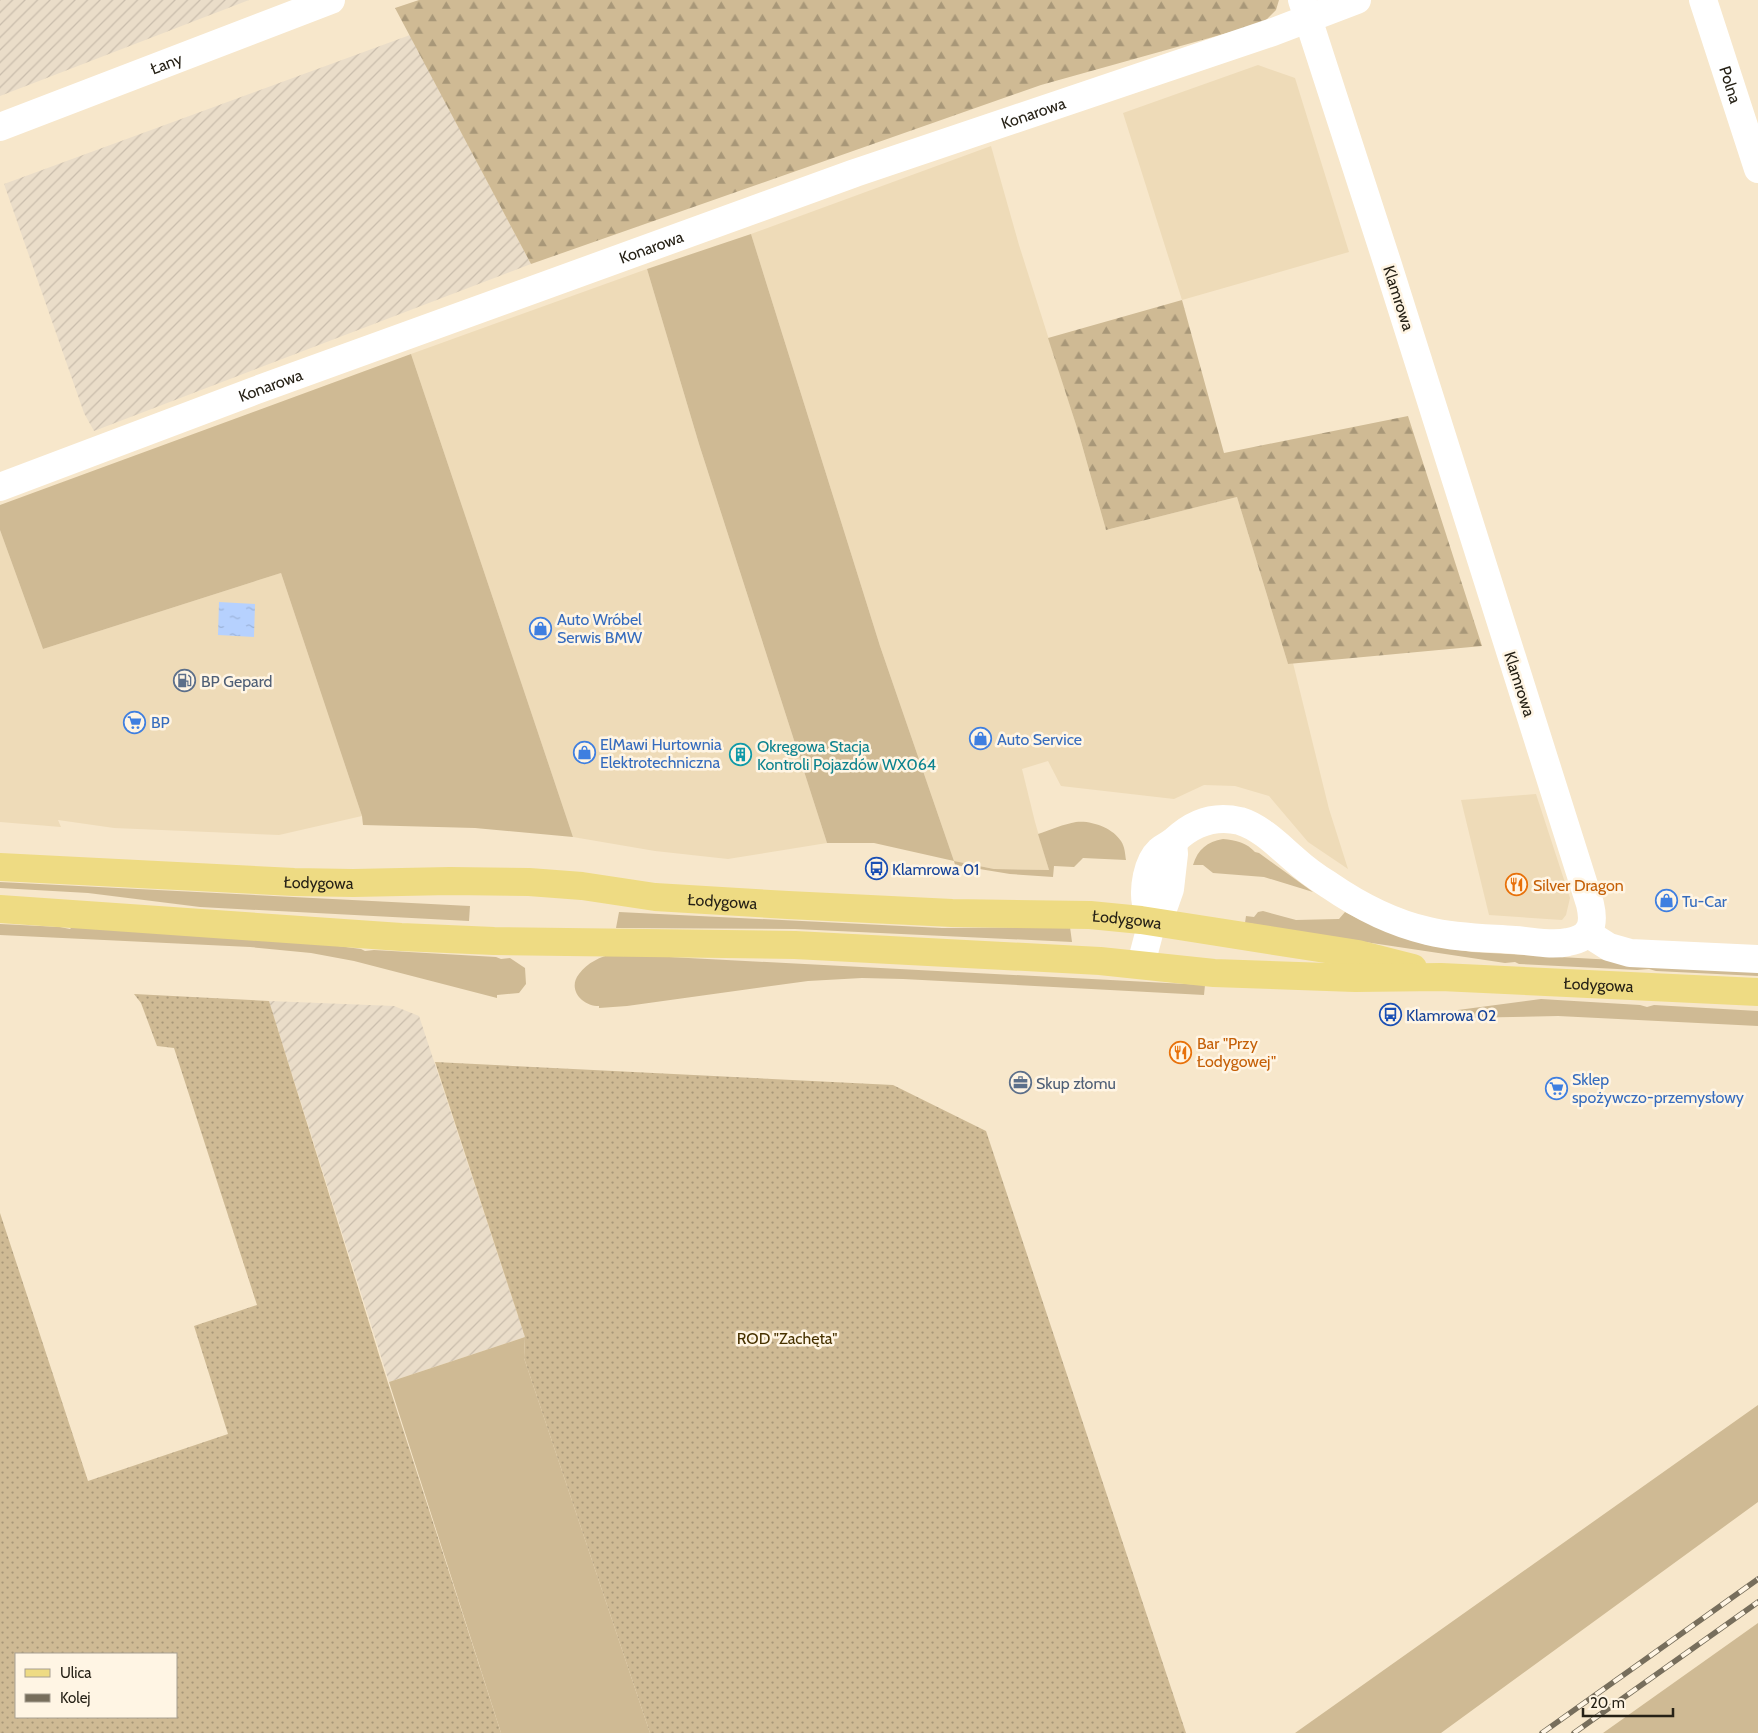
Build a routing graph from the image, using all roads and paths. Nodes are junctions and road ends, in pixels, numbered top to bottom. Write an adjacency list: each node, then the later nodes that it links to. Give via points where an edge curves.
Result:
1 (331, 0): 5 (street, Łany)
2 (1357, 0): 4 (street, Konarowa)
3 (1703, 0): 6 (street, Polna)
4 (1305, 9): 7 (street, Konarowa, via 1273,32 855,173 254,391); 11 (street, Klamrowa, via 1590,904 1593,919)
5 (0, 127)
6 (1758, 169)
7 (0, 487)
8 (0, 867): 10 (main road, Łodygowa, via 353,884 535,883 655,897 952,913 1090,915)
9 (0, 909): 13 (main road, Łodygowa, via 401,937 795,945)
10 (1152, 922): 11 (street, via 1146,905 1146,888 1148,872 1158,851 1192,826 1212,820 1252,826 1351,900 1428,931 1563,943); 13 (street); 14 (main road, Łodygowa, via 1358,954)
11 (1588, 933): 12 (street, via 1609,947 1630,954)
12 (1758, 959)
13 (1141, 964): 14 (main road, Łodygowa, via 1214,973 1355,978)
14 (1441, 977): 15 (main road, Łodygowa)
15 (1758, 992)

